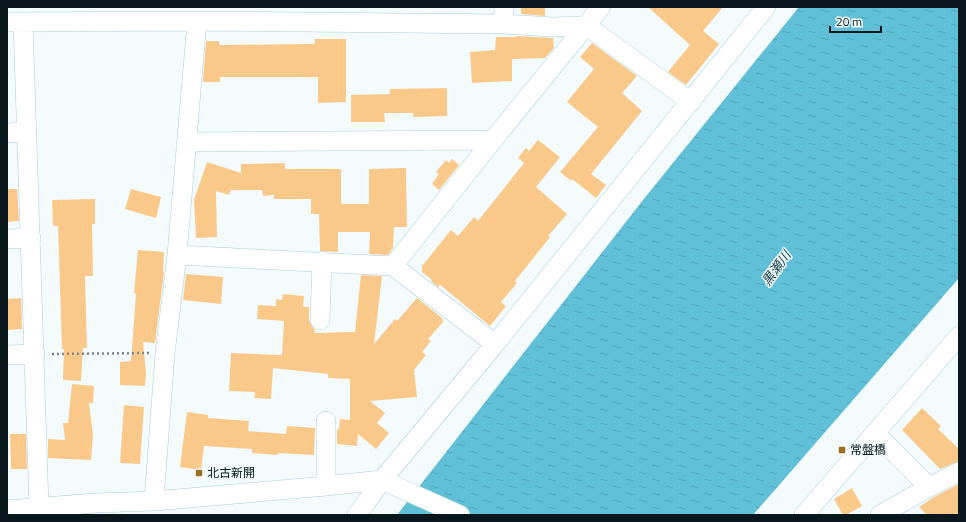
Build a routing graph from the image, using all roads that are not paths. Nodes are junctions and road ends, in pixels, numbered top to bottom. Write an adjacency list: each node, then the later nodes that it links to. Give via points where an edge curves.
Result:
1 (601, 7): 6 (street)
2 (766, 7): 7 (street)
3 (504, 15): 4 (street); 6 (street, via 552,26)
4 (197, 21): 5 (street); 11 (street)
5 (15, 22): 8 (street)
6 (587, 26): 7 (street); 10 (street)
7 (691, 102): 19 (street)
8 (27, 132): 9 (street); 12 (street)
9 (7, 133)
10 (493, 140): 11 (street); 16 (street)
11 (187, 142): 14 (street)
12 (31, 238): 13 (street); 20 (street)
13 (7, 239)
14 (177, 254): 15 (street); 28 (street, via 165,353)
15 (322, 261): 16 (street); 17 (street)
16 (393, 266): 19 (street)
17 (320, 320)
18 (959, 336): 23 (street)
19 (495, 344): 25 (street)
20 (35, 354): 21 (street); 29 (street)
21 (7, 355)
22 (326, 421): 26 (street)
23 (875, 433): 27 (street); 34 (street)
24 (959, 472): 27 (street)
25 (388, 482): 26 (street); 32 (street); 33 (street)
26 (326, 486): 28 (street)
27 (929, 487): 35 (street)
28 (154, 501): 30 (street)
29 (40, 508): 30 (street); 31 (street)
30 (96, 509)
31 (7, 510)
32 (357, 515)
33 (460, 515)
34 (804, 515)
35 (880, 515)

